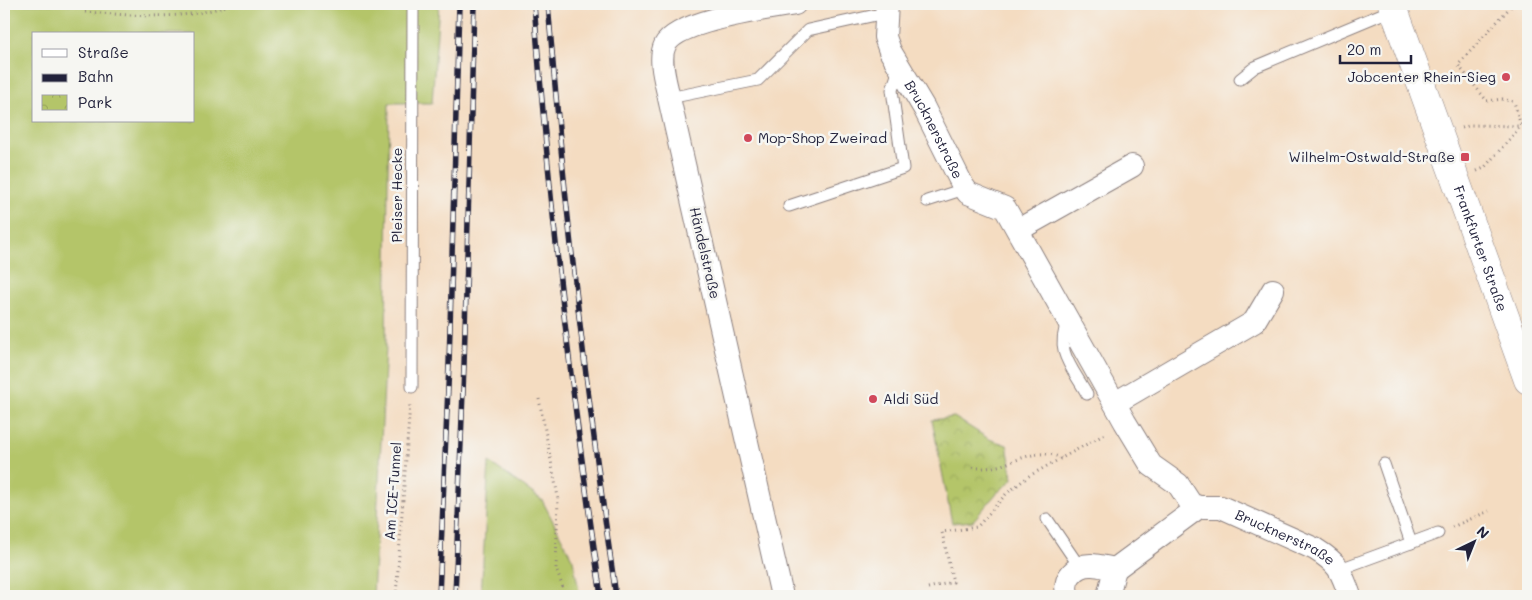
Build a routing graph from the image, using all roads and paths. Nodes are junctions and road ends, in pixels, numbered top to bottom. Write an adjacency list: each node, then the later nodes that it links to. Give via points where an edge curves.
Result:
1 (231, 4): 7 (path, via 210,12 164,16)
2 (413, 4): 22 (lane, Pleiser Hecke)
3 (795, 4): 10 (street, Händelstraße, via 712,20 670,38 664,46 663,58)
4 (1513, 4): 11 (path, via 1458,64 1487,101 1502,99 1514,102)
5 (1393, 6): 9 (lane, via 1255,67); 12 (main road, Frankfurter Straße)
6 (886, 8): 8 (street, Brucknerstraße, via 885,36); 10 (lane, via 808,30 758,80)
7 (85, 12)
8 (900, 67): 15 (street, Brucknerstraße); 17 (lane, via 892,90 902,168)
9 (1240, 79)
10 (669, 98): 41 (street, Händelstraße)
11 (1521, 126): 12 (path, via 1470,125); 14 (path, via 1484,168)
12 (1440, 136): 14 (main road, Frankfurter Straße)
13 (1132, 166): 18 (street)
14 (1455, 179): 21 (main road, Frankfurter Straße)
15 (963, 186): 16 (lane, via 958,191); 18 (street, Brucknerstraße, via 968,193 1005,208)
16 (927, 201)
17 (789, 206)
18 (1018, 230): 20 (street, Brucknerstraße)
19 (1274, 290): 25 (street, via 1254,322)
20 (1068, 320): 23 (lane, via 1061,343); 25 (street, Brucknerstraße)
21 (1528, 380)
22 (412, 387): 38 (path, Am ICE-Tunnel)
23 (1087, 394)
24 (539, 399): 40 (path, via 558,497 556,569)
25 (1120, 413): 26 (path); 29 (street, Brucknerstraße, via 1151,465 1178,484 1191,504)
26 (1061, 458): 28 (path, via 1052,454 1032,454 994,468); 37 (path, via 1006,494 977,526 942,532 953,582)
27 (1384, 464): 33 (lane)
28 (974, 467)
29 (1199, 507): 35 (street); 36 (street, Brucknerstraße, via 1222,507 1315,549)
30 (1489, 511): 32 (path)
31 (1047, 519): 34 (lane)
32 (1438, 533): 33 (lane)
33 (1412, 543): 36 (lane)
34 (1079, 566): 35 (street, via 1092,564); 42 (street, via 1066,583)
35 (1115, 569): 43 (street)
36 (1340, 569): 44 (street, Brucknerstraße)
37 (928, 588)
38 (396, 596)
39 (554, 596): 40 (path)
40 (565, 596)
41 (782, 596)
42 (1068, 596)
43 (1108, 596)
44 (1350, 596)

